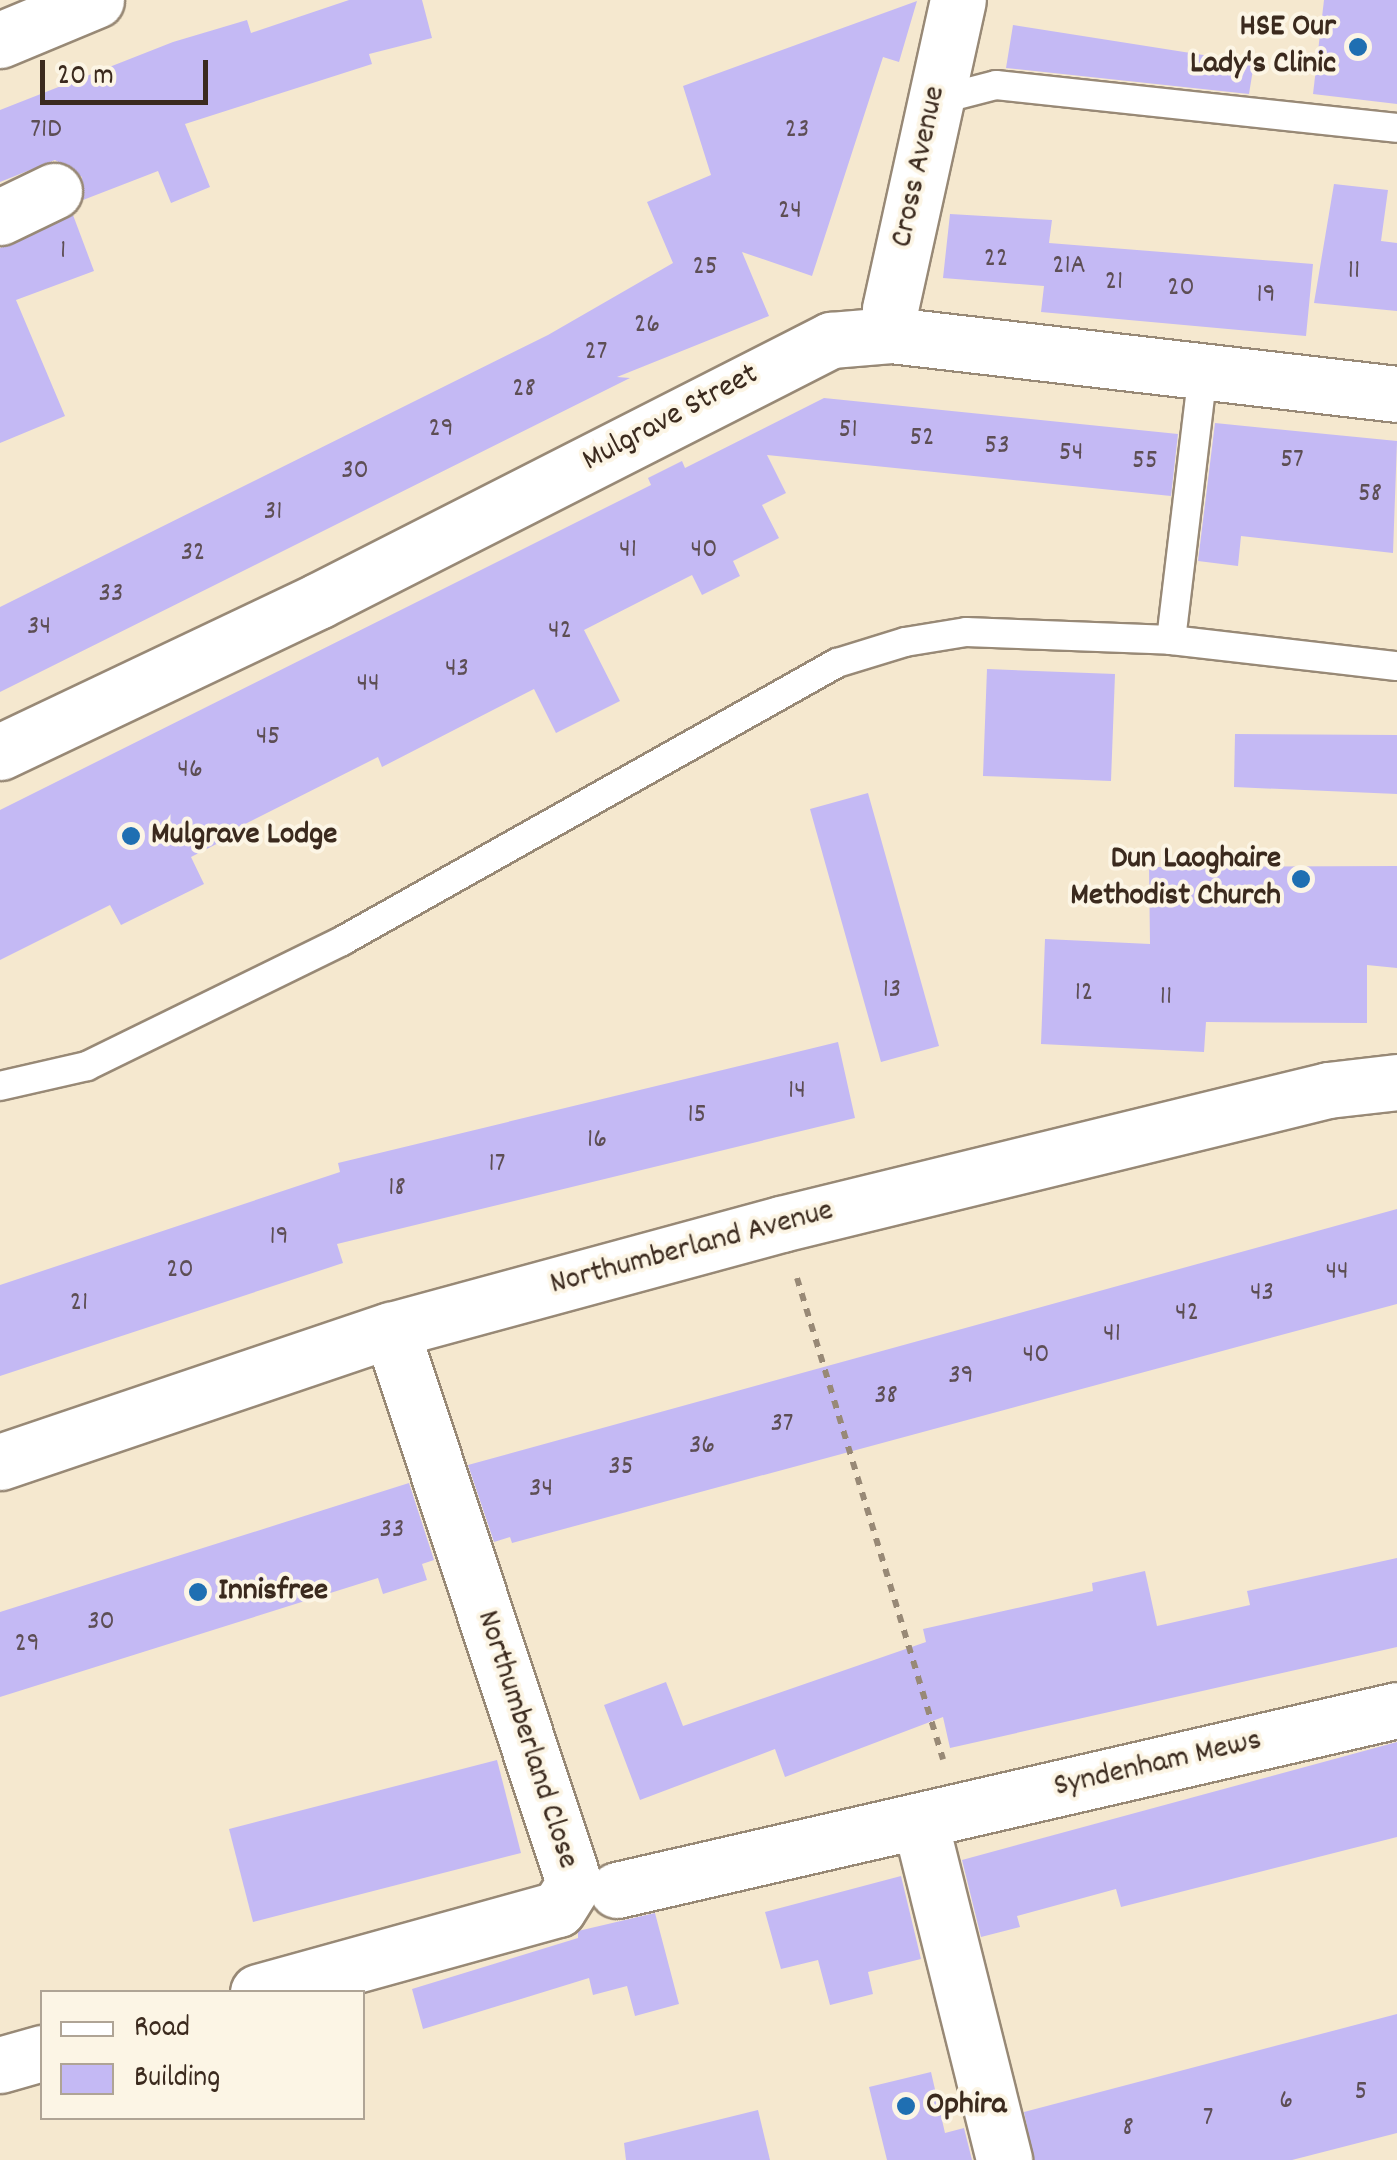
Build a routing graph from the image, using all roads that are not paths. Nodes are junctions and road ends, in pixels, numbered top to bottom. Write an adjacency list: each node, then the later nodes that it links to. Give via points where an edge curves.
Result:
1 (96, 0): 3 (street)
2 (958, 0): 4 (street, Cross Avenue)
3 (0, 40)
4 (934, 100): 5 (lane, via 996,85); 8 (street, Cross Avenue, via 890,309)
5 (1397, 128)
6 (54, 191): 7 (street)
7 (0, 216)
8 (891, 336): 9 (street, Mulgrave Street); 13 (street, Mulgrave Street, via 831,340 756,372 318,600)
9 (1203, 372): 10 (street, Mulgrave Street); 11 (lane)
10 (1397, 394)
11 (1172, 640): 12 (lane); 15 (lane, via 966,632 837,663 342,941 87,1066)
12 (1397, 666)
13 (0, 752)
14 (1397, 1082): 16 (street, Northumberland Avenue, via 1328,1090 782,1224)
15 (0, 1086)
16 (391, 1330): 17 (street, Northumberland Avenue); 21 (street, Northumberland Close, via 574,1883 558,1909)
17 (0, 1462)
18 (1397, 1710): 19 (street, Syndenham Mews)
19 (940, 1817): 20 (street, Syndenham Mews); 24 (street)
20 (616, 1890)
21 (265, 1990)
22 (40, 2054): 23 (street)
23 (0, 2064)
24 (1004, 2160)

